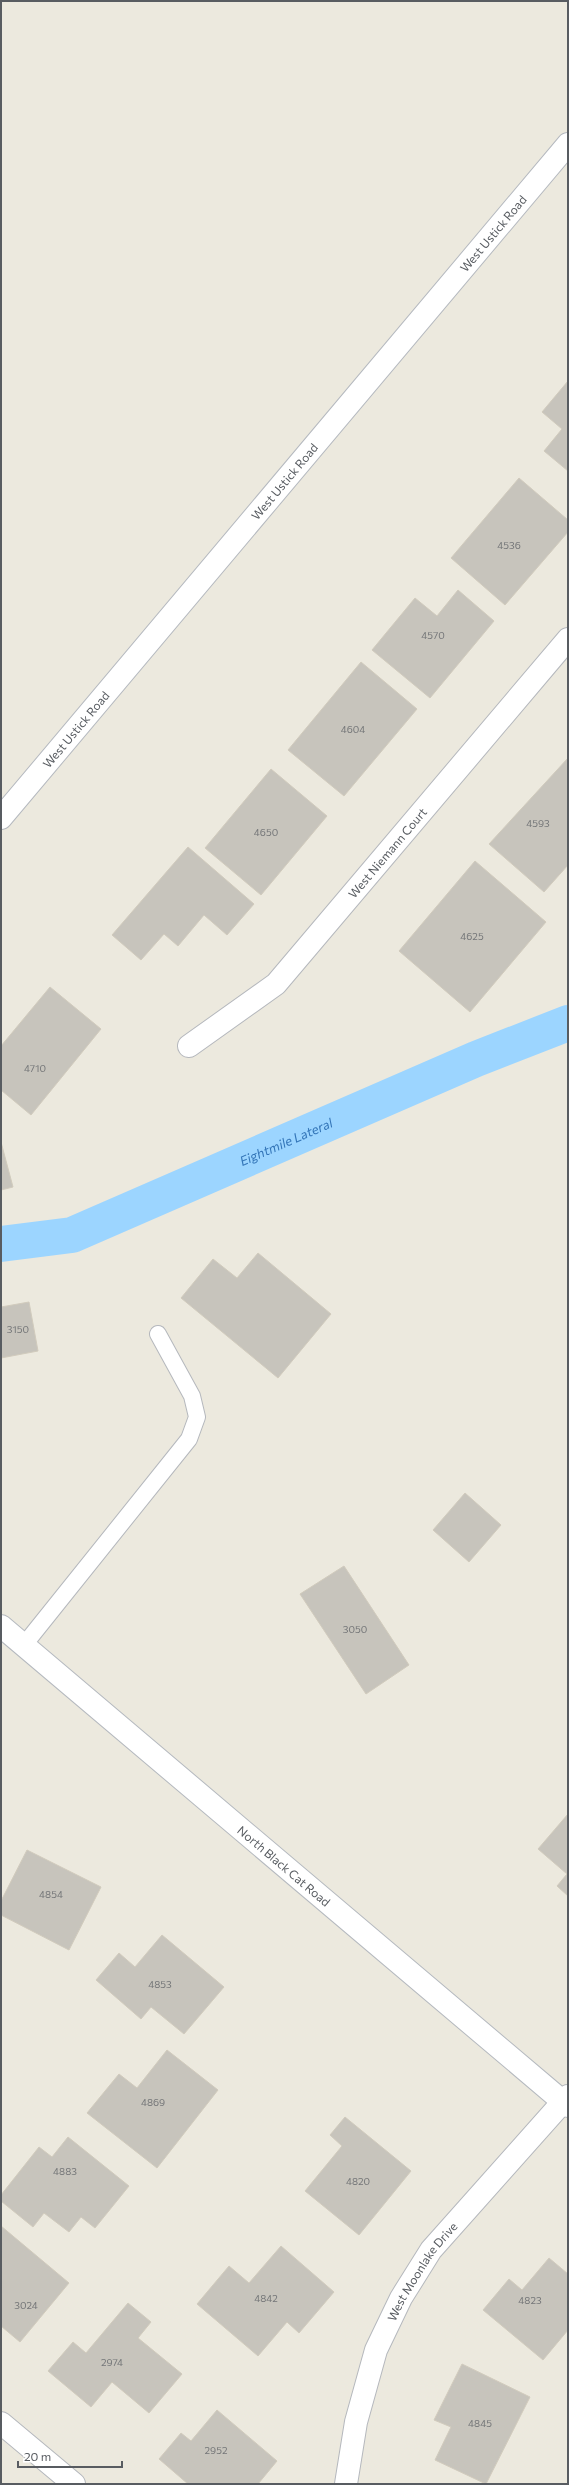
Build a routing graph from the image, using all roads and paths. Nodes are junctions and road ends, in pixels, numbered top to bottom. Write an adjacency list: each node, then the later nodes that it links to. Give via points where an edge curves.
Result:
1 (568, 144): 3 (main road, West Ustick Road)
2 (568, 639): 4 (main road, West Niemann Court, via 276,984)
3 (1, 818)
4 (189, 1046)
5 (158, 1334): 7 (lane, via 192,1396 197,1417 189,1439)
6 (1, 1626): 7 (main road, North Black Cat Road)
7 (24, 1645): 8 (main road, North Black Cat Road)
8 (566, 2101): 11 (main road, West Moonlake Drive, via 431,2250 401,2298 376,2350 356,2422)
9 (1, 2422): 10 (main road)
10 (74, 2484)
11 (346, 2484)

